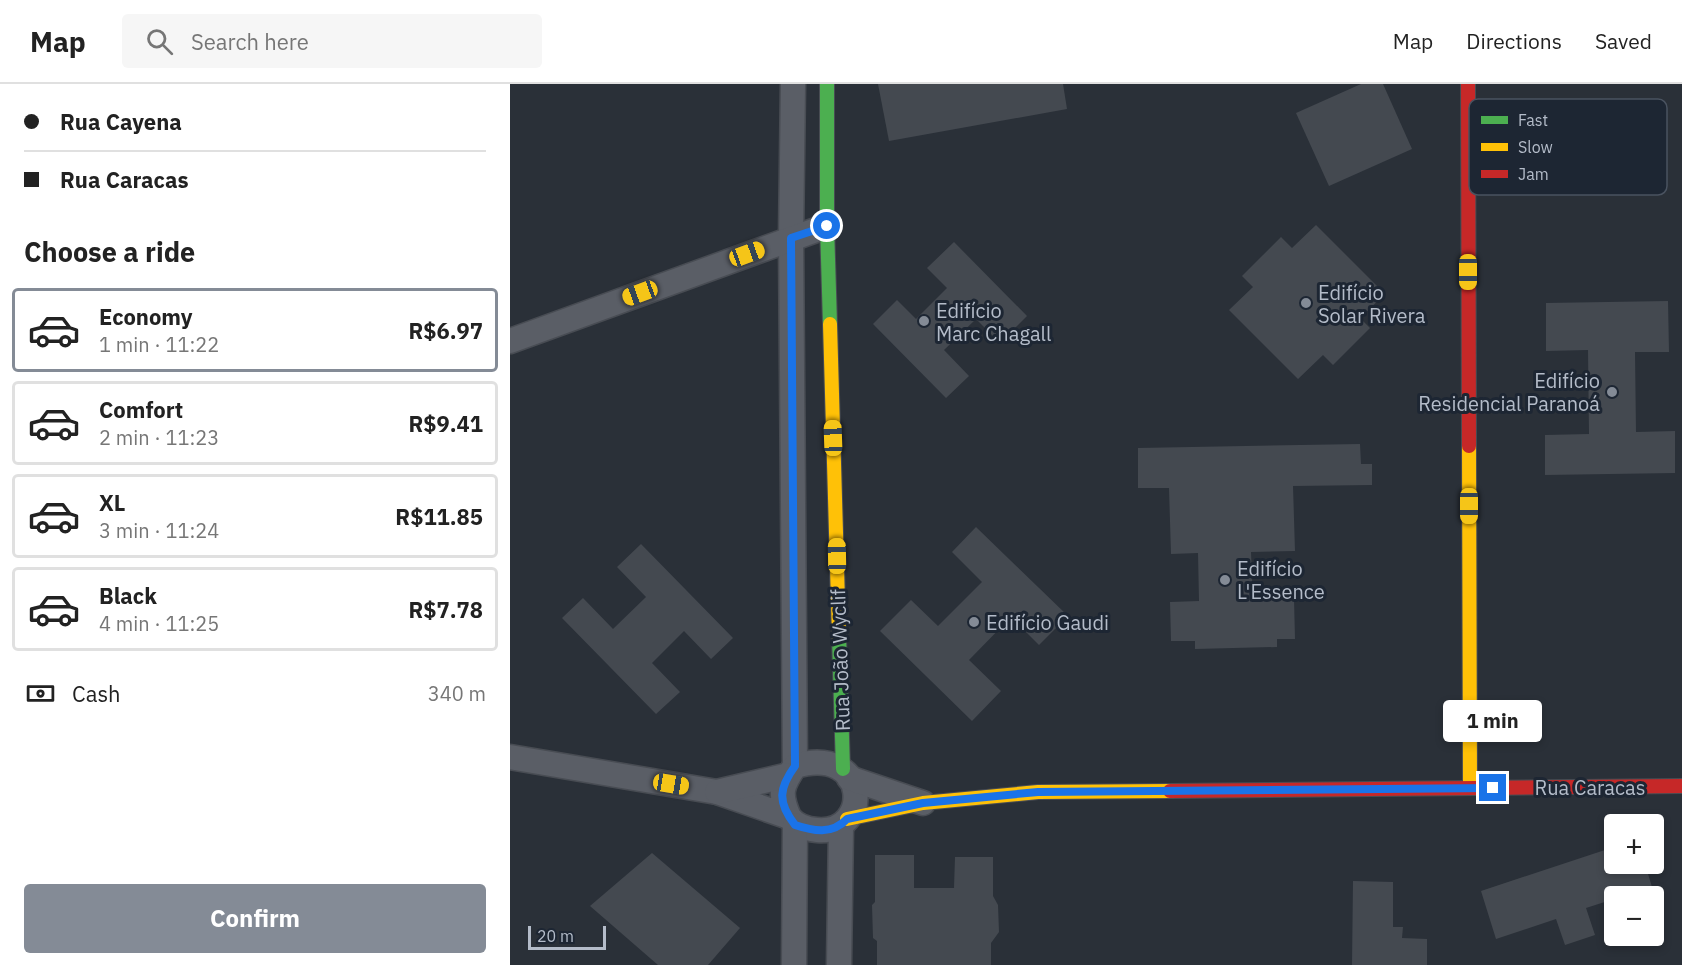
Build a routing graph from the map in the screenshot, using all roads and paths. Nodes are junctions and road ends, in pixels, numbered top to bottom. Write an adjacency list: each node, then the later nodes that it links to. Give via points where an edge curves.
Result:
1 (793, 84): 5 (street)
2 (827, 84): 4 (street, Rua João Wyclif)
3 (1468, 84): 11 (street)
4 (827, 226): 5 (street); 9 (street, Rua João Wyclif)
5 (791, 238): 6 (street); 8 (street)
6 (510, 341)
7 (510, 757): 12 (street, Rua Caracas)
8 (792, 770): 9 (street, Rua Caracas, via 820,761); 12 (street, Rua Caracas); 14 (street, via 781,794)
9 (846, 773): 13 (street, Rua Caracas); 15 (street, Rua João Wyclif, via 854,784 856,798 854,810)
10 (1682, 786): 11 (street, Rua Caracas)
11 (1470, 788): 13 (street, Rua Caracas, via 1038,792)
12 (717, 792): 14 (street, Rua Caracas)
13 (923, 803): 15 (street, Rua Caracas)
14 (792, 821): 15 (street, Rua Caracas, via 824,831); 16 (street)
15 (844, 823): 17 (street, Rua João Wyclif)
16 (794, 965)
17 (838, 965)

